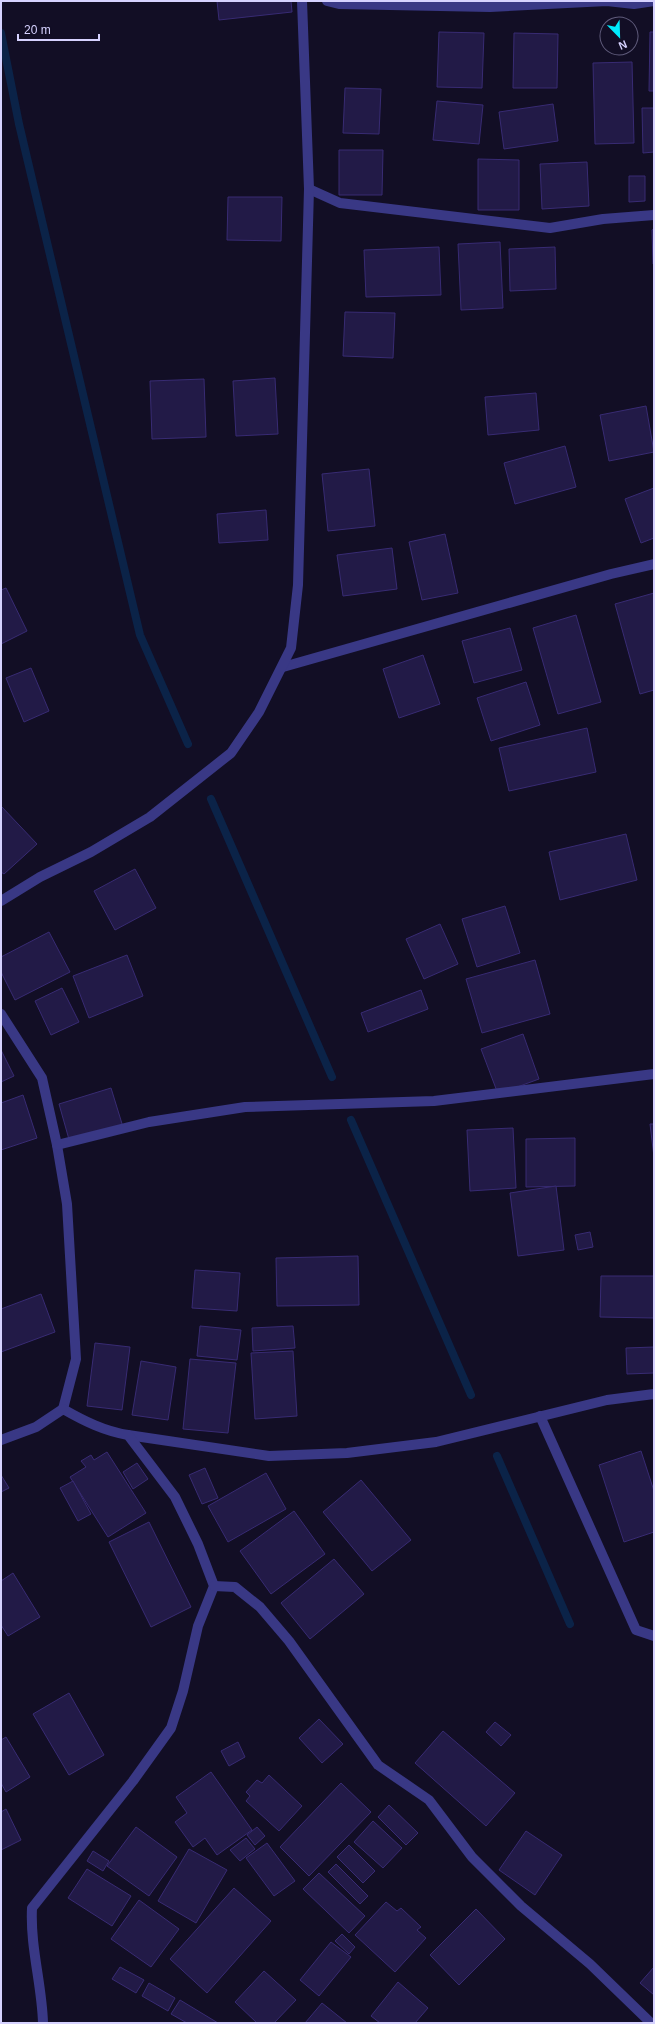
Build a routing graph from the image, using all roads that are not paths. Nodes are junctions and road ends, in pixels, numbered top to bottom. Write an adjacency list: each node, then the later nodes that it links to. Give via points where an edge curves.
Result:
1 (302, 1): 4 (street)
2 (327, 1): 3 (street, via 339,4 490,7 607,1 634,4)
3 (654, 1)
4 (309, 189): 5 (street, via 340,203 550,228 603,219); 7 (street, via 298,585 291,648)
5 (654, 215)
6 (654, 564): 7 (street)
7 (283, 667): 8 (street, via 260,712 231,753 150,817 40,877)
8 (1, 902)
9 (1, 1014): 11 (street, via 42,1078)
10 (654, 1074): 11 (street, via 434,1101 245,1107 149,1122)
11 (57, 1145): 13 (street, via 67,1204 76,1359)
12 (654, 1394): 14 (street, via 607,1400)
13 (63, 1409): 15 (street, via 111,1432); 16 (street, via 36,1427)
14 (540, 1416): 15 (street, via 436,1442 347,1453 269,1456); 18 (street, via 636,1630)
15 (128, 1435): 17 (street, via 174,1497 198,1544)
16 (1, 1440)
17 (214, 1586): 19 (street, via 198,1626 183,1691 171,1728 133,1781 32,1908 31,1926); 20 (street, via 234,1587 260,1607 289,1641 378,1766 429,1800 472,1857 521,1906 590,1964)
18 (654, 1636)
19 (43, 2023)
20 (651, 2023)

